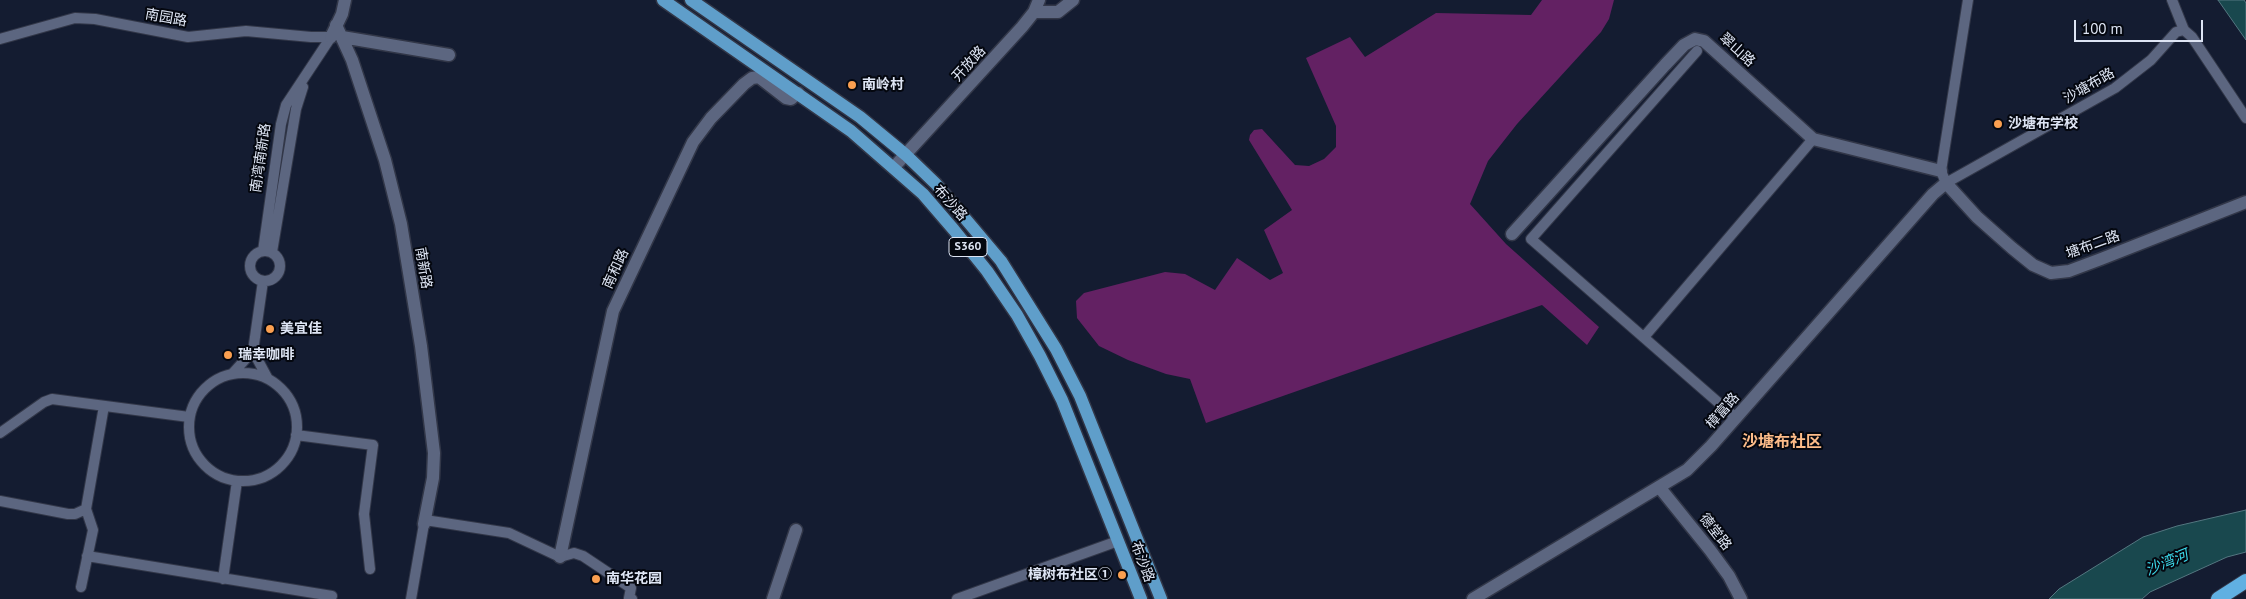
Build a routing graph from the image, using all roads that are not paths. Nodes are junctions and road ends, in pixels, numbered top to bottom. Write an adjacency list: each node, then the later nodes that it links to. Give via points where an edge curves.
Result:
1 (345, 0): 9 (street, 南湾南新路, via 336,25)
2 (663, 0): 13 (main road, 布沙路 / S360)
3 (691, 0): 16 (main road, 布沙路 / S360, via 860,117)
4 (1074, 0): 7 (street, 开放路, via 1058,12)
5 (1968, 0): 18 (street)
6 (2172, 0): 8 (street)
7 (1036, 6): 16 (street, 开放路, via 1022,27)
8 (2184, 30): 14 (street, via 2192,37); 19 (street, 沙塘布路, via 2174,34 2151,60 2115,88)
9 (336, 37): 10 (street, 南园路, via 246,31 188,36 75,18); 12 (street); 22 (street, 南湾南新路, via 307,75 296,109); 37 (street, 南新路, via 352,60 385,160 401,224 434,453)
10 (0, 39)
11 (1697, 51): 24 (street, via 1532,239)
12 (449, 55)
13 (798, 93): 17 (main road, 布沙路 / S360); 41 (street, 南和路, via 791,99 758,77 752,78 711,118 693,142 612,311)
14 (2246, 118)
15 (1813, 140): 18 (street, 翠山路); 21 (street, 翠山路, via 1704,41 1695,39 1684,45 1665,65); 24 (street)
16 (906, 155): 17 (street, 开放路); 54 (main road, 布沙路 / S360, via 943,191 1001,261 1056,349 1080,396)
17 (894, 167): 39 (main road, 布沙路 / S360, via 954,230 1017,315 1062,400)
18 (1941, 171): 19 (street)
19 (1946, 183): 20 (street, 塘布二路, via 2012,248 2033,265 2051,273 2069,271); 30 (street, 樟富路)
20 (2246, 202)
21 (1512, 234)
22 (268, 252): 23 (street, via 278,259 280,269 276,277); 23 (street, via 254,254 250,262 254,277)
23 (263, 281): 25 (street)
24 (1644, 337): 30 (street)
25 (253, 352): 26 (street); 27 (street)
26 (232, 374): 27 (street, via 250,373); 29 (street, via 215,380 201,392)
27 (269, 380): 32 (street, via 280,387 290,401 296,417)
28 (104, 406): 29 (street); 31 (street, via 52,399); 36 (street)
29 (189, 417): 33 (street, via 190,441 198,458 218,475)
30 (1736, 418): 34 (street, 樟富路, via 1699,459)
31 (0, 433)
32 (296, 435): 33 (street, via 291,452 279,467 260,478); 42 (street, via 373,445 364,514)
33 (237, 481): 43 (street)
34 (1660, 488): 55 (street, 樟富路); 56 (street, 德堂路, via 1729,576)
35 (0, 501): 36 (street, via 68,514)
36 (86, 509): 40 (street, via 93,530)
37 (424, 522): 41 (street, via 509,533); 48 (street)
38 (796, 530): 50 (street)
39 (1119, 543): 51 (street); 52 (street); 53 (main road, 布沙路 / S360)
40 (87, 556): 43 (street); 45 (street)
41 (560, 557): 49 (street, via 574,553 583,556 631,588 629,598)
42 (370, 569)
43 (223, 579): 47 (street)
44 (2246, 581): 57 (highway)
45 (81, 588)
46 (2246, 588): 57 (highway)
47 (332, 596)
48 (411, 599)
49 (632, 599)
50 (773, 599)
51 (957, 599)
52 (974, 599)
53 (1141, 599)
54 (1161, 599)
55 (1473, 599)
56 (1741, 599)
57 (2218, 599)

